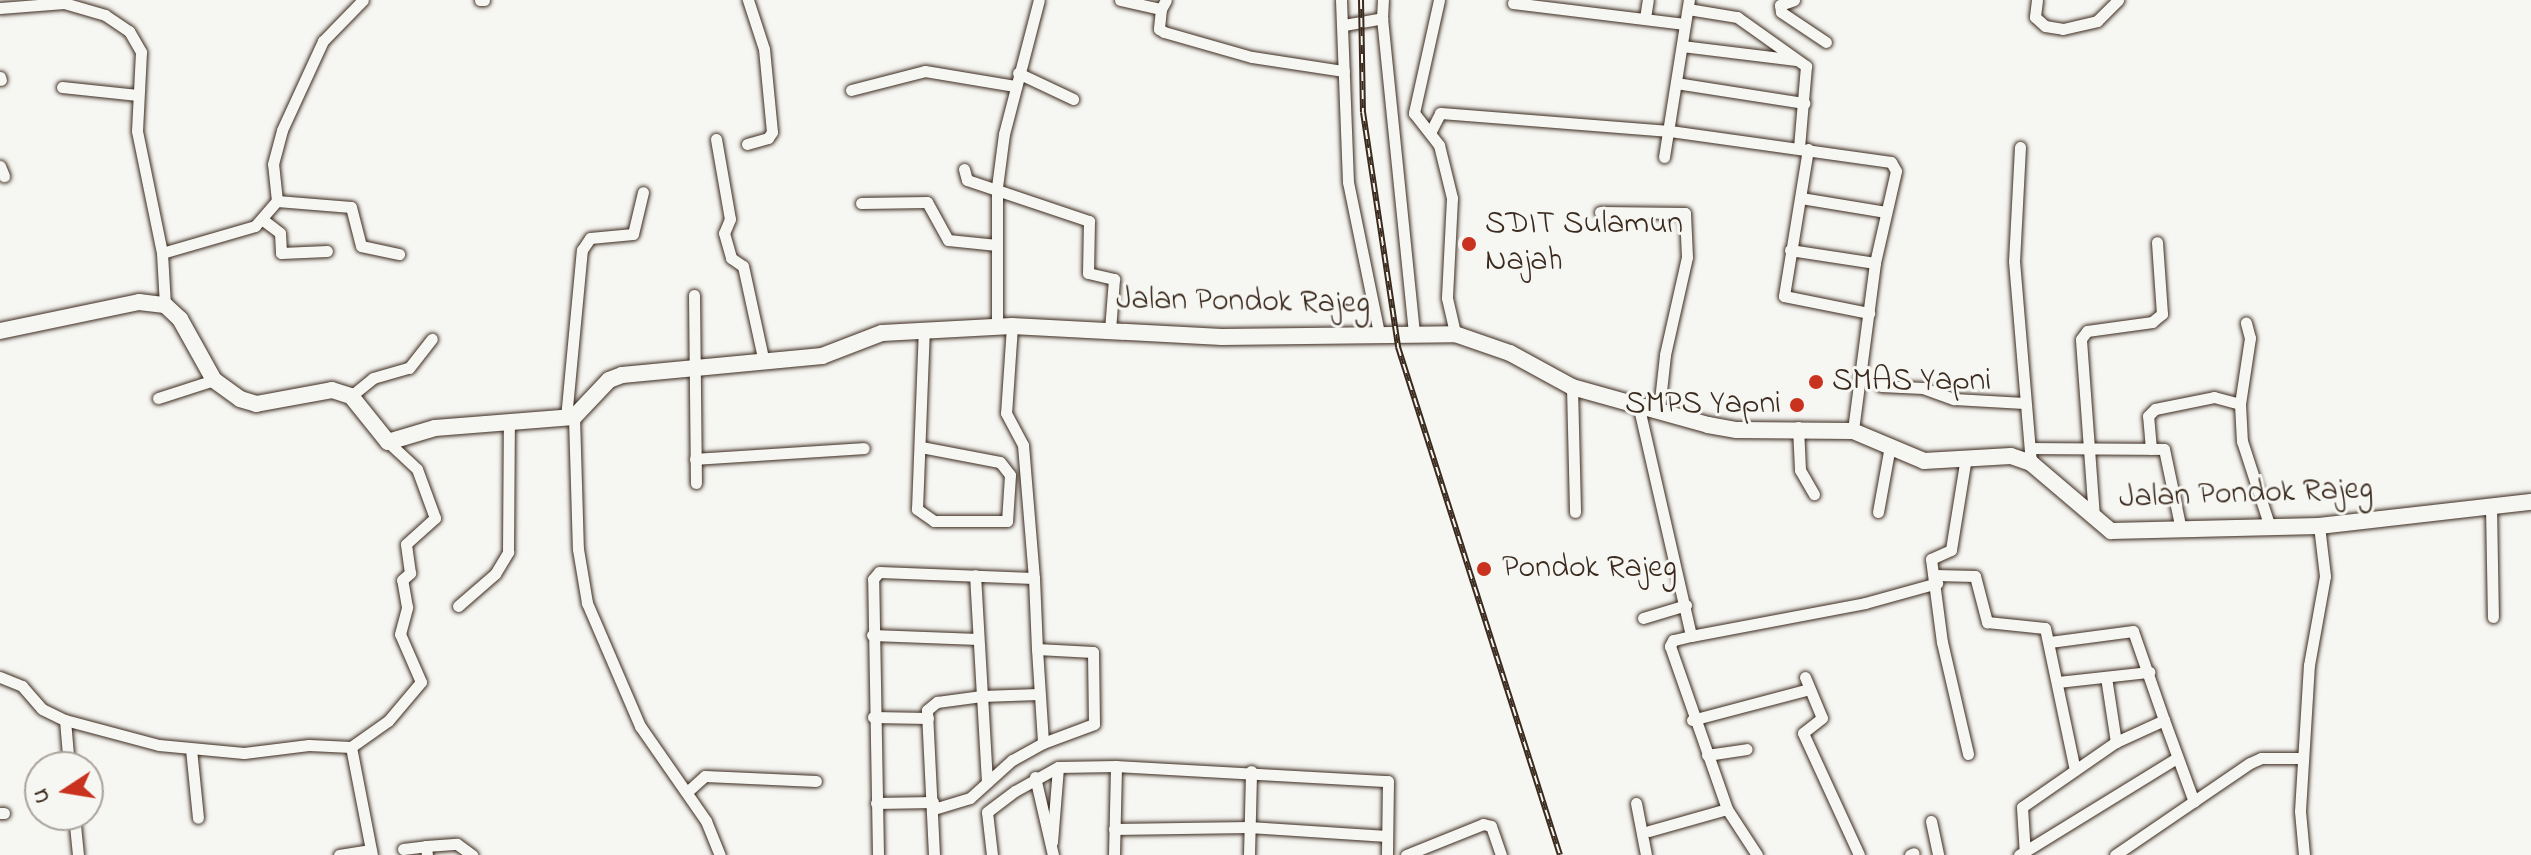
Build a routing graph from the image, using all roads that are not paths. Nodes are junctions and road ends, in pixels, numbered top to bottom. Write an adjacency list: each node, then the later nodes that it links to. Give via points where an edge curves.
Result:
1 (363, 0): 47 (street, via 323,41 282,130 273,164)
2 (748, 0): 39 (street, via 764,49 772,132)
3 (1039, 0): 29 (street)
4 (1120, 0): 17 (street)
5 (1341, 0): 24 (street)
6 (1383, 0): 21 (street)
7 (1439, 0): 36 (street, via 1414,113)
8 (1609, 0): 20 (street)
9 (1648, 0): 22 (street)
10 (1794, 0): 25 (street, via 1780,5 1781,12)
11 (2037, 0): 12 (street, via 2035,17 2045,26 2063,29 2097,21)
12 (2118, 0)
13 (64, 2): 19 (street); 33 (street, via 105,15 129,31 141,52)
14 (1532, 2): 15 (street); 18 (street)
15 (1513, 3)
16 (1688, 4): 23 (street); 27 (street, via 1737,17)
17 (1164, 5): 28 (street, via 1159,29 1164,32 1252,57)
18 (1569, 5): 20 (street)
19 (0, 8)
20 (1608, 14): 22 (street)
21 (1382, 18): 24 (street); 67 (street)
22 (1645, 18): 23 (street)
23 (1685, 24): 26 (street)
24 (1344, 25): 28 (street)
25 (1826, 42)
26 (1682, 46): 27 (street); 30 (street)
27 (1800, 61): 35 (street, via 1808,79)
28 (1344, 71): 68 (street, via 1348,182)
29 (1017, 80): 32 (street, via 925,71); 34 (street); 44 (street)
30 (1676, 83): 35 (street); 37 (street)
31 (62, 87): 33 (street)
32 (851, 90)
33 (138, 95): 56 (street, via 141,161)
34 (1073, 99)
35 (1804, 103): 41 (street)
36 (1431, 131): 37 (street, via 1440,113); 69 (street, via 1452,198 1447,298)
37 (1670, 131): 41 (street); 42 (street)
38 (716, 139): 71 (street, via 730,219 724,233 731,258 743,266)
39 (747, 144)
40 (2020, 147): 78 (street, via 2014,261)
41 (1803, 149): 46 (street); 50 (street, via 1891,162 1896,171)
42 (1664, 157)
43 (964, 169): 44 (street, via 967,180)
44 (997, 187): 53 (street); 65 (street, via 1089,221 1088,273 1114,279)
45 (643, 192): 82 (street, via 633,234 590,238 582,250)
46 (1801, 198): 50 (street); 54 (street)
47 (277, 201): 51 (street); 57 (street, via 351,207 361,246)
48 (861, 203): 53 (street, via 927,202 948,240)
49 (1600, 212): 81 (street, via 1685,213 1687,257)
50 (1886, 212): 58 (street)
51 (263, 220): 55 (street, via 280,233 281,253); 56 (street)
52 (2157, 242): 91 (street, via 2162,314 2152,322 2087,331 2081,339)
53 (997, 245): 63 (street)
54 (1790, 250): 58 (street); 61 (street, via 1784,296)
55 (327, 251)
56 (162, 253): 60 (street)
57 (399, 254)
58 (1875, 263): 61 (street)
59 (694, 295): 72 (street)
60 (165, 305): 66 (main road, via 139,302); 73 (main road, via 180,319)
61 (1869, 313): 85 (street)
62 (2246, 323): 80 (street, via 2250,338)
63 (1005, 326): 64 (main road, Jalan Pondok Rajeg); 65 (main road, Jalan Pondok Rajeg); 106 (street, via 1006,413 1023,445)
64 (924, 330): 71 (main road, Jalan Pondok Rajeg, via 882,333 822,356); 88 (street)
65 (1110, 330): 68 (main road, Jalan Pondok Rajeg, via 1222,337)
66 (0, 331)
67 (1414, 332): 68 (main road, Jalan Pondok Rajeg); 69 (main road, Jalan Pondok Rajeg)
68 (1379, 333)
69 (1455, 334): 75 (main road, Jalan Pondok Rajeg, via 1510,353)
70 (432, 339): 76 (street, via 409,368 373,378)
71 (763, 358): 72 (main road, Jalan Pondok Rajeg)
72 (691, 366): 82 (main road, Jalan Pondok Rajeg, via 609,380); 94 (street)
73 (214, 380): 76 (main road, via 256,404 332,390); 77 (street)
74 (1881, 386): 78 (street, via 1923,388 1954,399)
75 (1572, 387): 79 (main road, Jalan Pondok Rajeg); 99 (street)
76 (351, 396): 86 (main road)
77 (158, 398)
78 (2024, 403): 92 (street)
79 (1638, 404): 81 (main road, Jalan Pondok Rajeg); 108 (street)
80 (2240, 404): 90 (street, via 2214,397 2155,409 2148,416); 103 (street, via 2242,441)
81 (1659, 409): 84 (main road, Jalan Pondok Rajeg, via 1737,430)
82 (570, 417): 83 (main road); 145 (street, via 578,549 587,603 640,726)
83 (509, 421): 86 (main road, via 435,428); 109 (street, via 508,552 495,574)
84 (1798, 427): 85 (main road, Jalan Pondok Rajeg); 96 (street, via 1800,470)
85 (1853, 431): 87 (main road, Jalan Pondok Rajeg)
86 (388, 442): 130 (street, via 417,469 435,518 406,544 410,573 402,580 407,607 400,634 421,682 388,721)
87 (1890, 446): 93 (main road, Jalan Pondok Rajeg, via 1924,461); 100 (street)
88 (921, 447): 88 (street, via 1000,462 1010,475 1007,521 934,521 921,515 916,501)
89 (864, 448): 94 (street)
90 (2151, 449): 91 (street); 104 (street, via 2168,452)
91 (2087, 452): 92 (street); 101 (street)
92 (2031, 456): 93 (main road, Jalan Pondok Rajeg); 101 (main road, Jalan Pondok Rajeg)
93 (1966, 457): 107 (street, via 1951,550 1933,555)
94 (695, 459): 95 (street)
95 (696, 483)
96 (1814, 494)
97 (2531, 502): 98 (main road, Jalan Pondok Rajeg)
98 (2491, 506): 102 (main road, Jalan Pondok Rajeg); 110 (street)
99 (1575, 512)
100 (1878, 512)
101 (2094, 522): 104 (main road, Jalan Pondok Rajeg, via 2122,533)
102 (2319, 526): 103 (main road, Jalan Pondok Rajeg); 137 (street, via 2324,596 2309,665)
103 (2270, 527): 104 (main road, Jalan Pondok Rajeg)
104 (2181, 530)
105 (975, 575): 106 (street); 112 (street, via 879,572 873,579); 114 (street)
106 (1034, 578): 116 (street)
107 (1936, 579): 113 (street, via 1865,603 1836,604 1805,615); 115 (street, via 1971,573 1984,620 2043,626); 134 (street, via 1942,642)
108 (1686, 605): 111 (street); 113 (street)
109 (458, 606)
110 (2493, 617)
111 (1643, 618)
112 (872, 635): 114 (street); 123 (street)
113 (1691, 636): 126 (street, via 1673,640 1670,646)
114 (978, 639): 122 (street)
115 (2050, 642): 117 (street, via 2133,631); 120 (street)
116 (1037, 649): 121 (street); 129 (street, via 1093,652 1094,724)
117 (2149, 672): 119 (street); 127 (street)
118 (0, 677): 125 (street, via 22,686 42,709)
119 (2106, 677): 120 (street); 128 (street)
120 (2058, 682): 140 (street)
121 (1038, 694): 122 (street); 129 (street)
122 (982, 696): 124 (street, via 929,705); 144 (street)
123 (873, 717): 124 (street); 147 (street)
124 (928, 718): 149 (street)
125 (65, 720): 131 (street); 133 (street)
126 (1692, 720): 135 (street); 177 (street, via 1807,683 1822,718 1803,733)
127 (2164, 720): 128 (street); 136 (street)
128 (2116, 742): 140 (street)
129 (1043, 743): 144 (street)
130 (351, 747): 131 (street, via 309,745 244,753); 161 (street)
131 (191, 749): 151 (street)
132 (1747, 749): 135 (street)
133 (68, 751)
134 (1968, 754)
135 (1707, 755): 150 (street)
136 (2175, 759): 146 (street); 162 (street)
137 (2299, 761): 146 (street, via 2250,763); 180 (street)
138 (1116, 766): 139 (street); 141 (street); 154 (street)
139 (1058, 767): 142 (street); 160 (street)
140 (2075, 770): 162 (street, via 2019,811)
141 (1251, 771): 153 (street); 157 (street, via 1388,781)
142 (1035, 777): 160 (street); 169 (street, via 987,812)
143 (816, 781): 145 (street, via 705,776)
144 (987, 782): 149 (street, via 970,798)
145 (687, 792): 166 (street)
146 (2194, 802): 179 (street)
147 (876, 803): 149 (street); 167 (street)
148 (1636, 803): 175 (street)
149 (934, 806): 168 (street)
150 (1727, 809): 156 (street); 176 (street)
151 (198, 818)
152 (1931, 821): 178 (street)
153 (1249, 827): 154 (street); 157 (street); 171 (street)
154 (1114, 829): 170 (street)
155 (76, 831): 163 (street)
156 (1649, 831)
157 (1387, 836): 172 (street)
158 (403, 849): 159 (street)
159 (427, 850): 165 (street, via 457,844)
160 (1052, 850)
161 (372, 853): 164 (street)
162 (2023, 854)
163 (78, 855)
164 (339, 855)
165 (472, 855)
166 (720, 855)
167 (878, 855)
168 (934, 855)
169 (992, 855)
170 (1114, 855)
171 (1249, 855)
172 (1387, 855)
173 (1406, 855): 174 (street, via 1483,824 1493,830)
174 (1501, 855)
175 (1646, 855)
176 (1757, 855)
177 (1859, 855)
178 (1938, 855)
179 (2115, 855)
180 (2304, 855)

